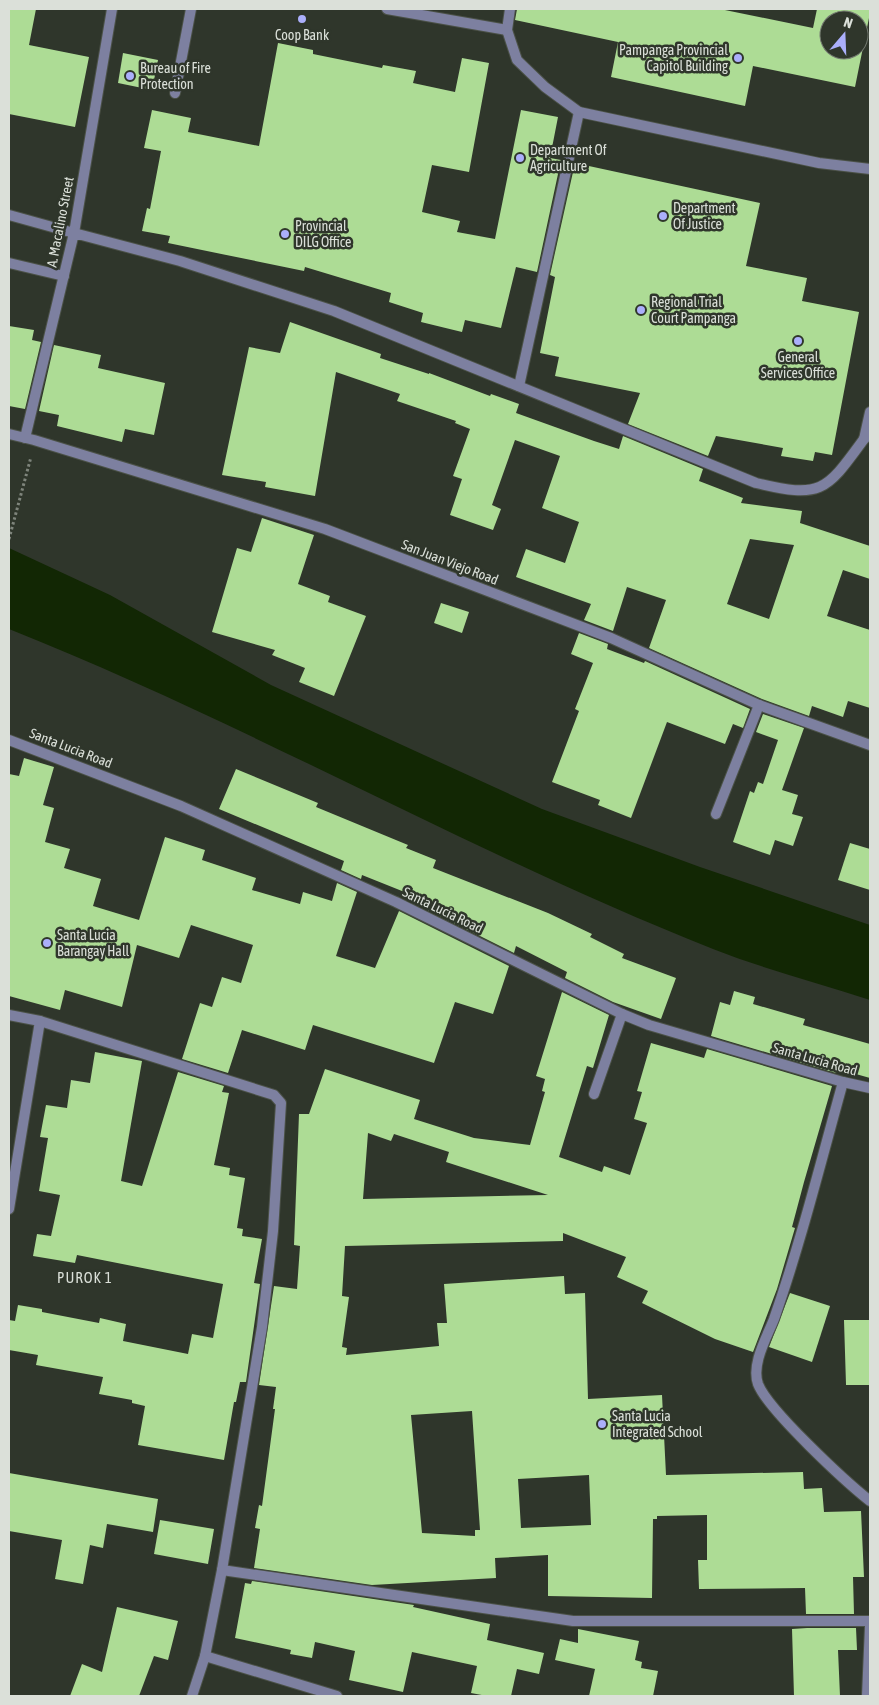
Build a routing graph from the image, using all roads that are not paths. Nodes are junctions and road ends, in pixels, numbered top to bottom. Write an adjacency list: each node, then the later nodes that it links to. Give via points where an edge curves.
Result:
1 (112, 9): 10 (street, A. Macalino Street)
2 (191, 9): 6 (street)
3 (387, 9): 5 (street)
4 (510, 9): 5 (street)
5 (507, 30): 7 (street, via 517,60 545,87)
6 (175, 93)
7 (579, 112): 8 (street, via 819,162); 13 (street)
8 (870, 169)
9 (9, 215): 10 (street)
10 (74, 233): 12 (street, A. Macalino Street); 13 (street, via 180,260 334,311)
11 (9, 263): 12 (street)
12 (64, 276): 17 (street, A. Macalino Street)
13 (519, 386): 16 (street, via 756,484 786,490 812,491 826,485)
14 (870, 412): 16 (street)
15 (9, 434): 17 (street, San Juan Viejo Road)
16 (867, 436)
17 (30, 439): 18 (street, San Juan Viejo Road, via 325,529 611,638)
18 (759, 705): 20 (street, San Juan Viejo Road); 22 (street)
19 (10, 740): 21 (street); 24 (street, Santa Lucia Road, via 181,806 396,902)
20 (870, 744)
21 (9, 751)
22 (716, 814)
23 (9, 1014): 25 (street)
24 (622, 1014): 26 (street, Santa Lucia Road); 28 (street)
25 (40, 1021): 29 (street); 31 (street, via 274,1094 281,1103 274,1221 262,1327)
26 (843, 1082): 27 (street, Santa Lucia Road); 30 (street, via 788,1280 756,1366 758,1383 765,1397)
27 (870, 1088)
28 (594, 1094)
29 (9, 1209)
30 (870, 1501)
31 (222, 1570): 32 (street, via 573,1621); 34 (street)
32 (870, 1621)
33 (870, 1626): 37 (street)
34 (205, 1656): 35 (street); 36 (street)
35 (192, 1696)
36 (337, 1696)
37 (867, 1696)

